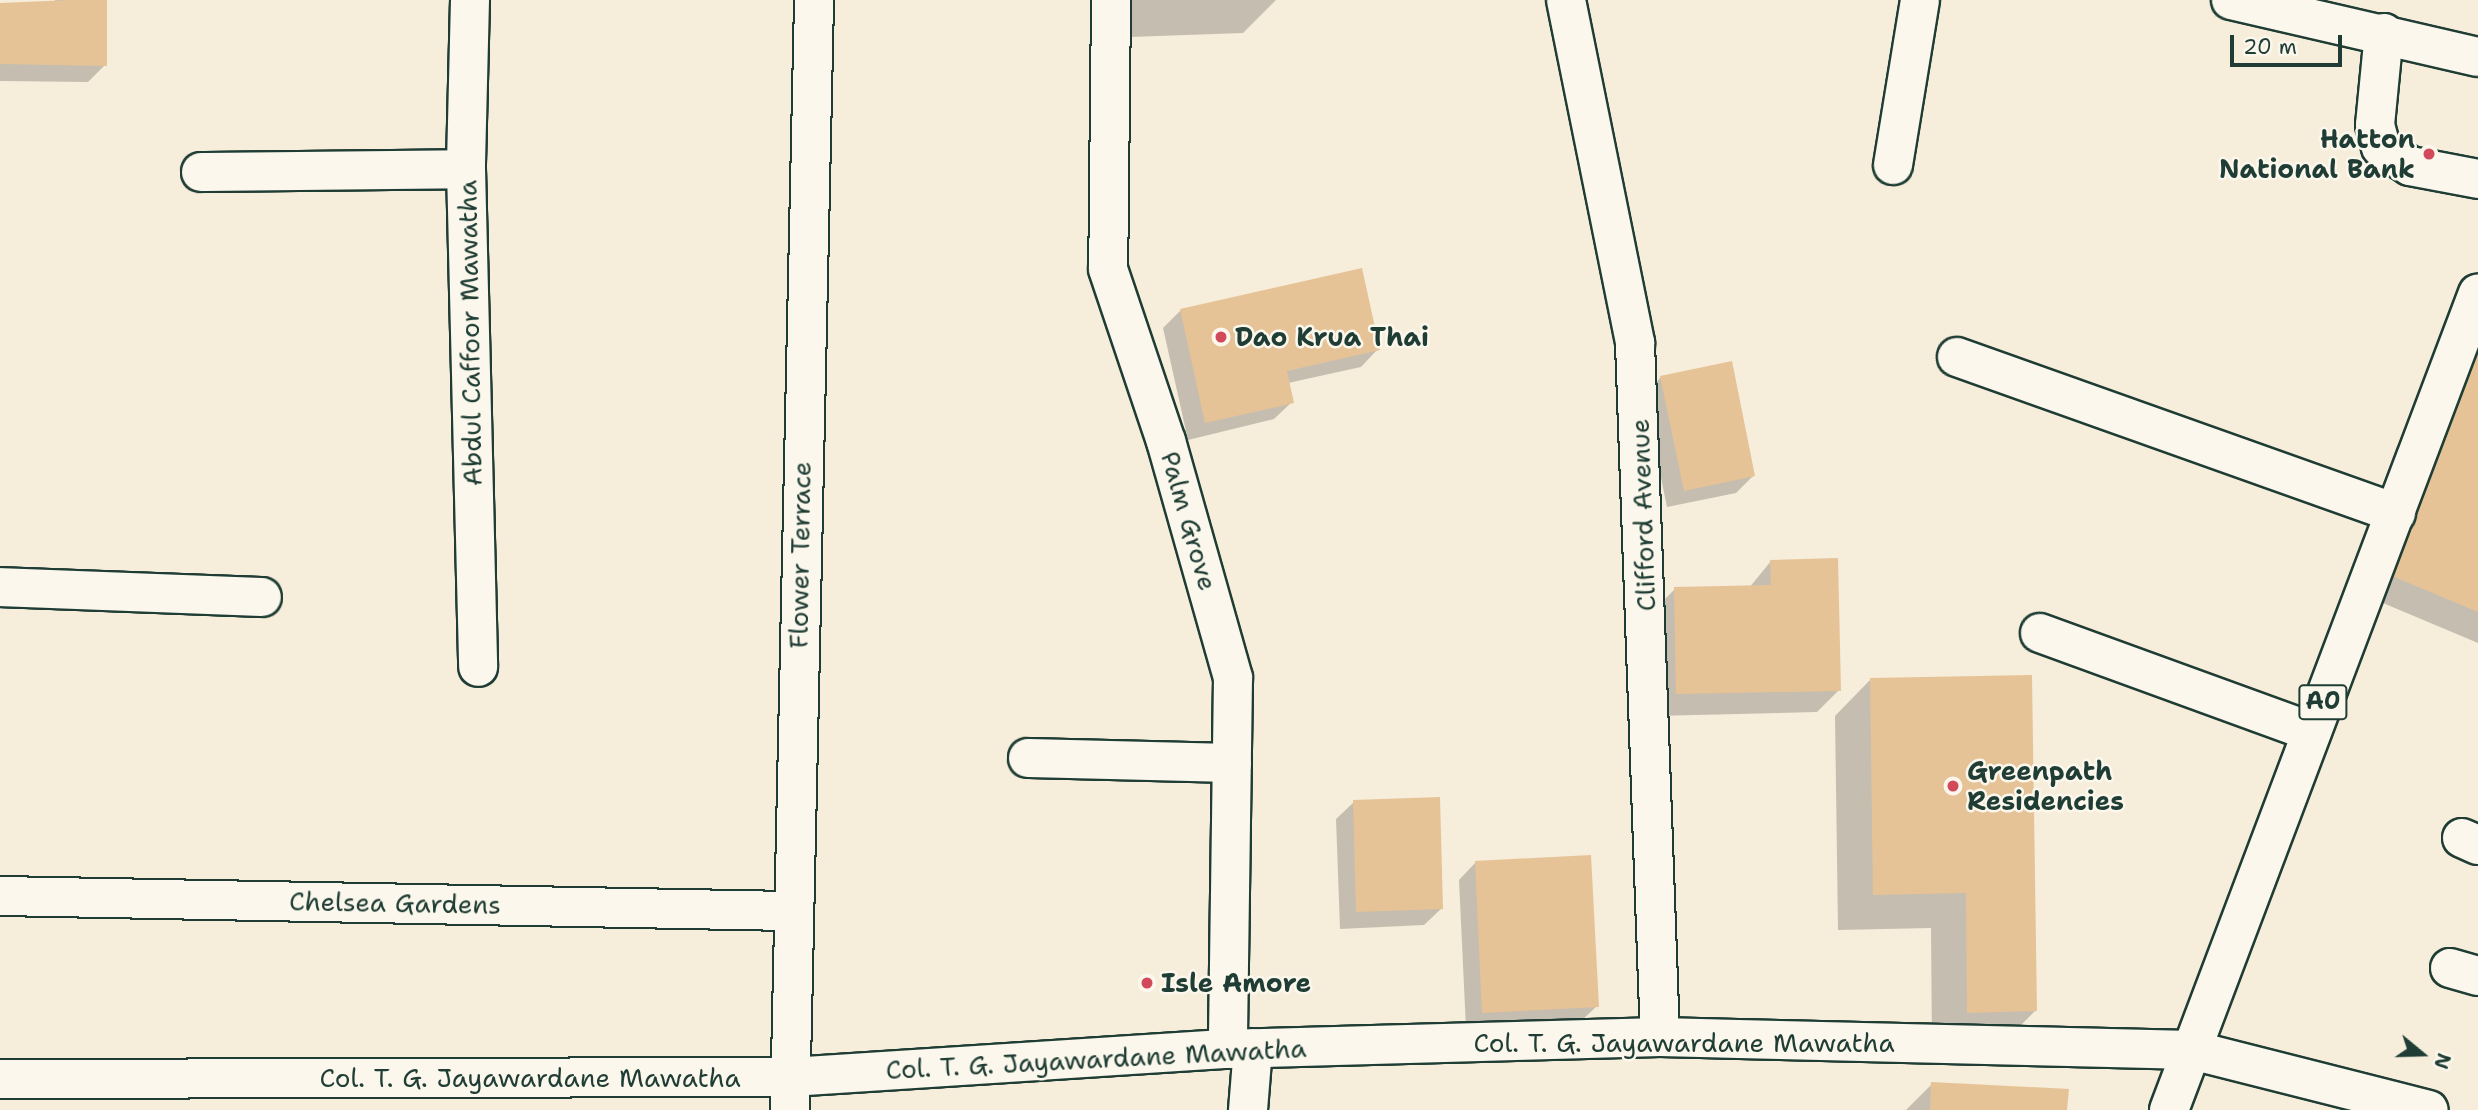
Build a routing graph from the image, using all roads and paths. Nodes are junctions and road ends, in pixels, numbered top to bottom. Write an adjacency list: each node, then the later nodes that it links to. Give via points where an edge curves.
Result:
1 (470, 0): 10 (main road, Abdul Caffoor Mawatha)
2 (814, 0): 24 (main road, Flower Terrace)
3 (1111, 0): 22 (main road, Palm Grove, via 1108,268 1166,441 1233,678)
4 (1566, 0): 25 (main road, Clifford Avenue, via 1635,343)
5 (1920, 0): 9 (main road)
6 (2231, 0): 7 (main road)
7 (2384, 33): 8 (main road); 12 (main road, via 2375,125 2381,147 2410,166)
8 (2478, 57)
9 (1893, 165)
10 (466, 169): 11 (main road); 19 (main road, Abdul Caffoor Mawatha)
11 (201, 172)
12 (2478, 178)
13 (2478, 293): 15 (main road, A0)
14 (1957, 357): 15 (main road)
15 (2396, 513): 20 (main road, A0)
16 (0, 587): 17 (main road)
17 (262, 597)
18 (2040, 633): 20 (main road)
19 (478, 667)
20 (2312, 732): 27 (main road, A0)
21 (1028, 758): 22 (main road)
22 (1232, 763): 26 (main road, Palm Grove)
23 (0, 896): 24 (main road, Chelsea Gardens)
24 (791, 911): 29 (main road, Flower Terrace)
25 (1660, 1037): 26 (main road, Col. T. G. Jayawardane Mawatha); 27 (main road, Col. T. G. Jayawardane Mawatha)
26 (1240, 1049): 29 (main road, Col. T. G. Jayawardane Mawatha); 30 (main road, Palm Grove)
27 (2192, 1050): 31 (main road, A0); 32 (main road, Col. T. G. Jayawardane Mawatha)
28 (0, 1079): 29 (main road, Col. T. G. Jayawardane Mawatha)
29 (790, 1094)
30 (1248, 1110)
31 (2169, 1110)
32 (2428, 1110)

